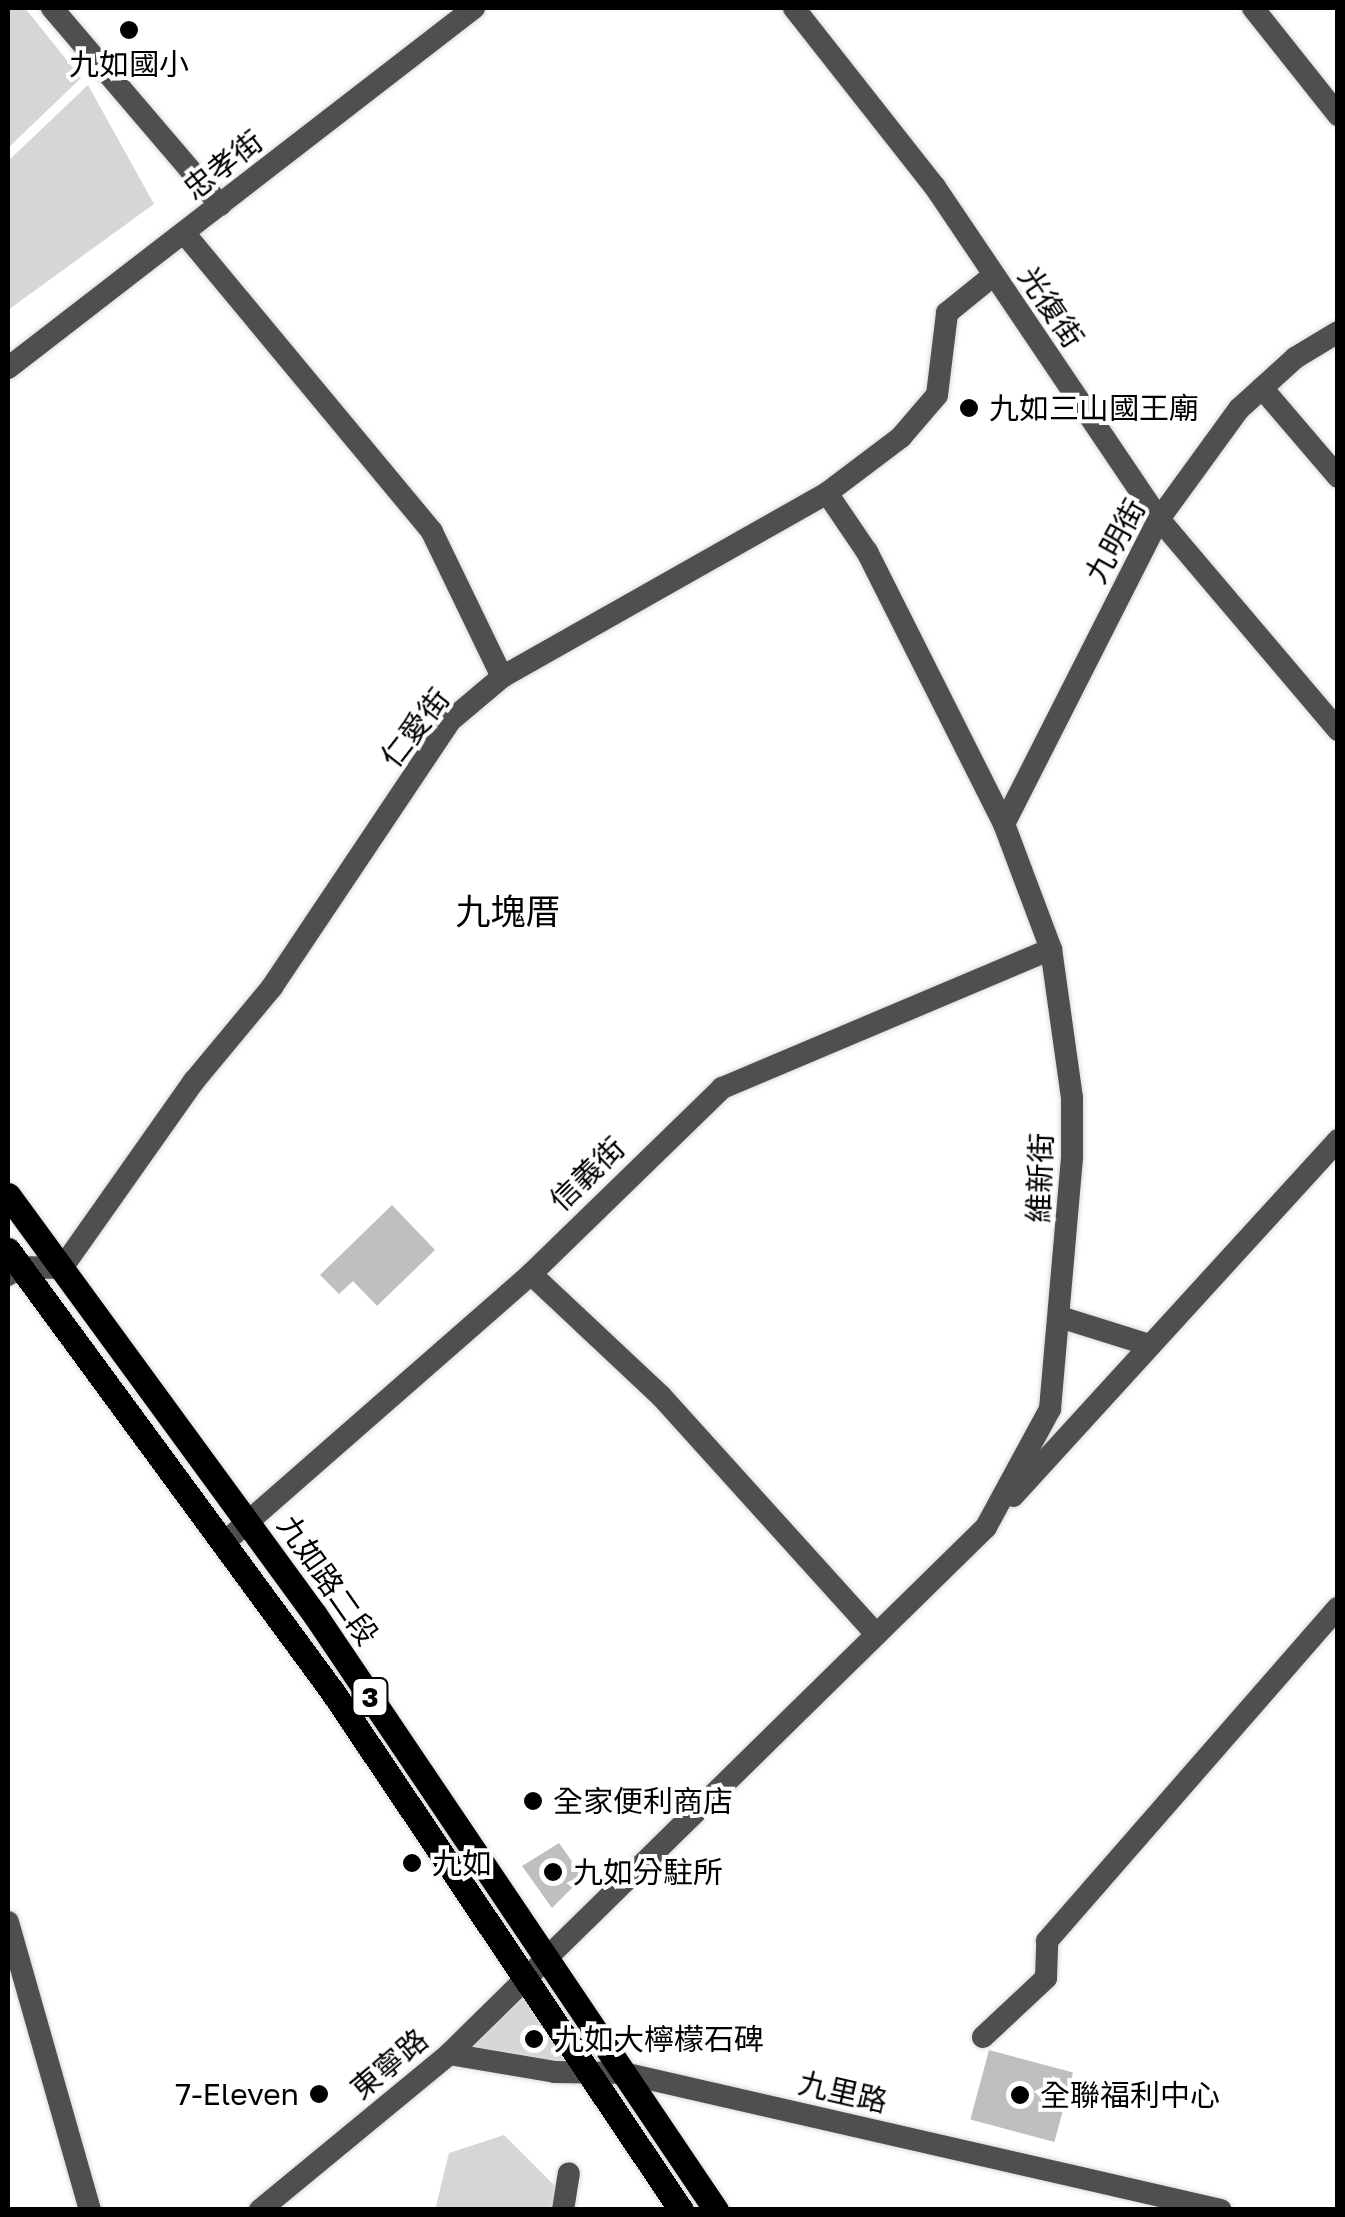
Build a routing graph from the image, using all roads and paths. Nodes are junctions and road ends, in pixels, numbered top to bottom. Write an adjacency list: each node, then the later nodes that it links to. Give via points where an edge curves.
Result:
1 (52, 8): 6 (street)
2 (474, 8): 6 (street, 忠孝街)
3 (794, 8): 8 (street, 光復街, via 935,187)
4 (1253, 8): 5 (street)
5 (1338, 114)
6 (220, 205): 7 (street, 忠孝街)
7 (184, 234): 10 (street, 忠孝街); 15 (street, via 432,532)
8 (994, 275): 13 (street, 仁愛街, via 947,313 938,395 902,436); 14 (street, 光復街)
9 (1338, 332): 11 (street, 九明街)
10 (8, 368)
11 (1262, 388): 12 (street); 14 (street, 九明街)
12 (1338, 477)
13 (827, 493): 15 (street, 仁愛街); 17 (street, 維新街, via 867,552)
14 (1159, 519): 16 (street, 光復街); 17 (street, 九明街)
15 (502, 677): 22 (street, 仁愛街, via 451,720 272,987 194,1081)
16 (1338, 730)
17 (1004, 824): 18 (street, 維新街)
18 (1051, 949): 23 (street, 信義街, via 722,1088); 24 (street, 維新街, via 1072,1098)
19 (1338, 1140): 25 (street, 維新街)
20 (8, 1196): 22 (main road, 九如路二段 / 3)
21 (12, 1264): 22 (street); 28 (main road, 九如路二段 / 3)
22 (62, 1268): 26 (main road, 九如路二段 / 3)
23 (531, 1274): 26 (street, 信義街); 30 (street, via 661,1396)
24 (1063, 1318): 25 (street); 27 (street, 維新街, via 1050,1409)
25 (1146, 1344): 27 (street, 維新街)
26 (250, 1525): 28 (street, 信義街); 32 (main road, 九如路二段 / 3)
27 (986, 1527): 30 (street, 維新街)
28 (226, 1541): 33 (main road, 九如路二段 / 3)
29 (1338, 1608): 34 (street, via 1047,1941 1046,1978)
30 (876, 1634): 32 (street, 維新街)
31 (8, 1922): 39 (street)
32 (545, 1954): 33 (street, 東寧路); 36 (main road, 九如路二段 / 3)
33 (523, 1978): 35 (street, 東寧路); 37 (main road, 九如路二段 / 3)
34 (983, 2038)
35 (449, 2054): 37 (street, 九里路); 40 (street, 東寧路)
36 (622, 2072): 37 (street, 九里路); 43 (main road, 九如路二段 / 3); 44 (street, 九里路)
37 (593, 2075): 42 (main road, 九如路二段 / 3)
38 (568, 2172): 41 (street)
39 (90, 2210)
40 (260, 2210)
41 (563, 2210)
42 (681, 2210)
43 (716, 2210)
44 (1221, 2210)

